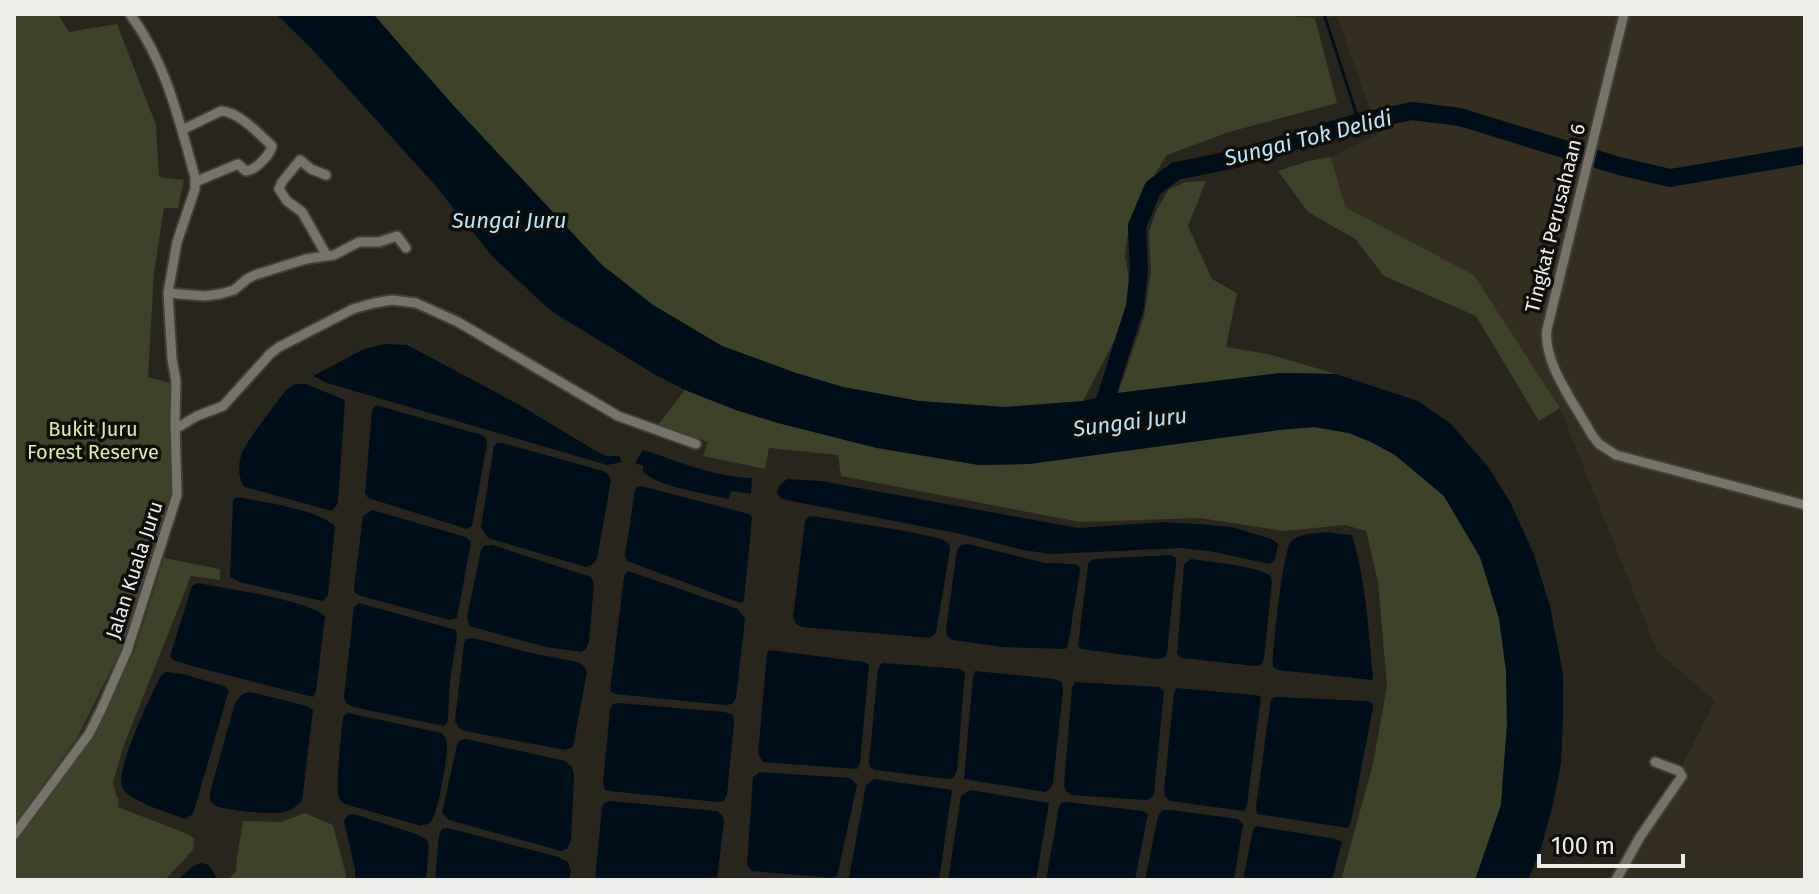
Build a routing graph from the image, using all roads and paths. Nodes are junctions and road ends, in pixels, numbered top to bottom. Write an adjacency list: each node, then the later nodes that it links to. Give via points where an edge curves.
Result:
1 (130, 14): 3 (street, Jalan Kuala Juru, via 150,42)
2 (1624, 14): 11 (street, Tingkat Perusahaan 6, via 1547,329 1549,358 1592,435 1616,455)
3 (182, 130): 5 (street, Jalan Kuala Juru); 5 (street, via 221,111 232,112 272,146 252,171 238,164)
4 (326, 175): 7 (street, via 300,160 279,189 302,212)
5 (195, 182): 8 (street, Jalan Kuala Juru)
6 (406, 248): 7 (street, via 397,236 359,242)
7 (327, 256): 8 (street, via 255,275 220,294)
8 (168, 293): 9 (street, Jalan Kuala Juru)
9 (175, 429): 10 (street, via 223,406 279,347 353,309 392,300 429,308 618,416); 13 (street, Jalan Kuala Juru, via 177,495 127,651 89,734)
10 (696, 444)
11 (1805, 505)
12 (1655, 762): 14 (street, via 1682,776)
13 (14, 835)
14 (1616, 880)

